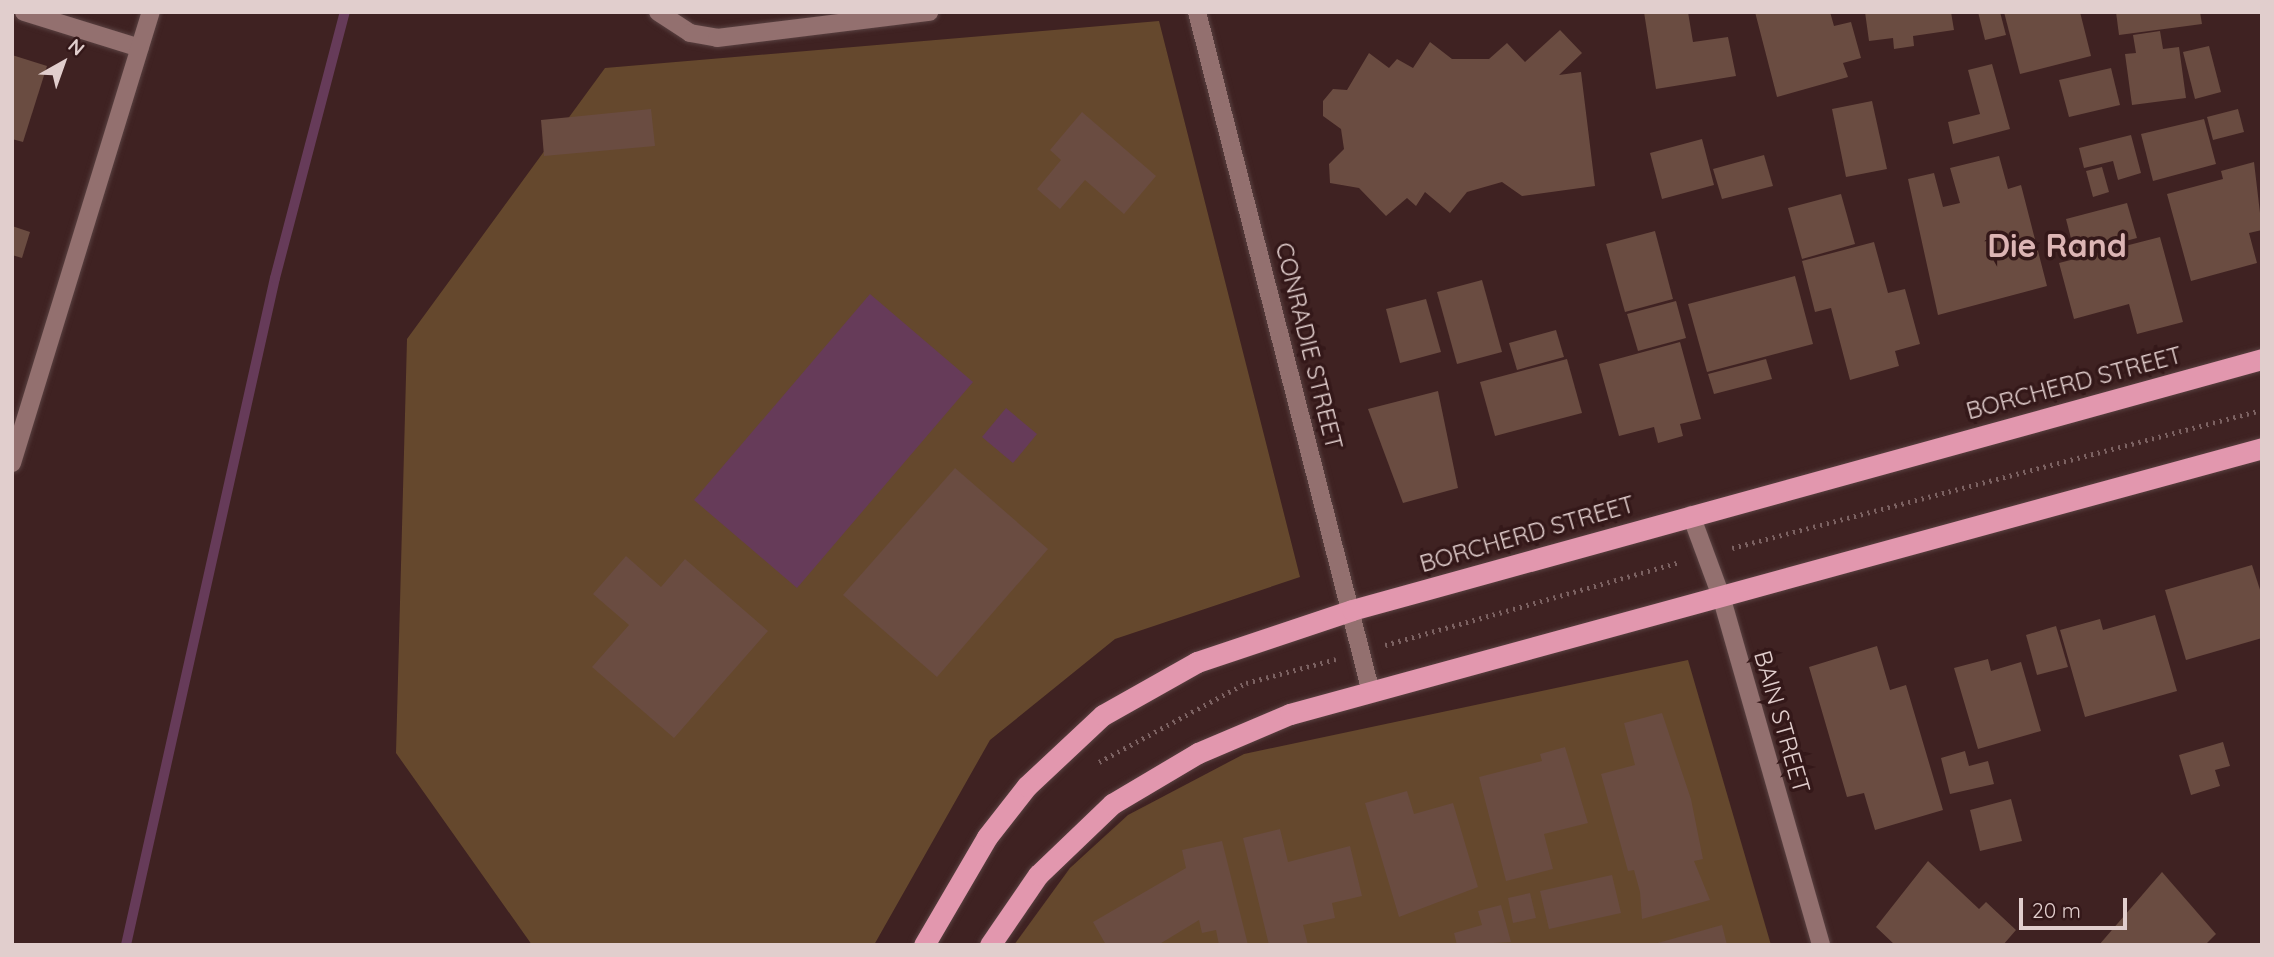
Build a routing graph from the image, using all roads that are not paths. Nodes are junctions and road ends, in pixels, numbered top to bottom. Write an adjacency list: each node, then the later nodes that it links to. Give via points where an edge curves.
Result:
1 (24, 12): 6 (street)
2 (150, 12): 6 (street)
3 (657, 12): 4 (street, via 690,33 718,38)
4 (929, 12)
5 (1197, 12): 12 (street, CONRADIE STREET)
6 (140, 48): 9 (street)
7 (2262, 359): 10 (highway, BORCHERD STREET)
8 (2262, 448): 11 (highway)
9 (12, 463)
10 (1691, 515): 11 (street, BAIN STREET); 12 (highway, BORCHERD STREET)
11 (1721, 596): 13 (highway); 16 (street, BAIN STREET)
12 (1352, 610): 13 (street, CONRADIE STREET); 14 (highway, BORCHERD STREET, via 1197,662 1103,715 1004,813)
13 (1371, 692): 15 (highway, via 1246,731 1112,804 1038,875)
14 (924, 945)
15 (990, 945)
16 (1821, 945)

